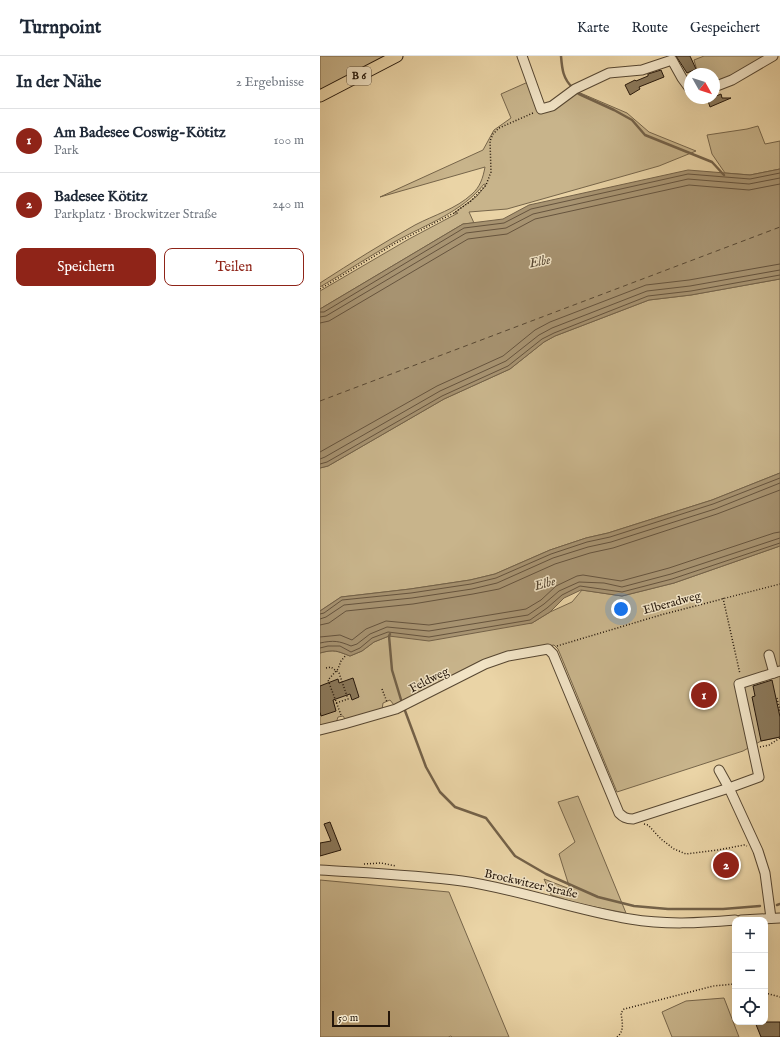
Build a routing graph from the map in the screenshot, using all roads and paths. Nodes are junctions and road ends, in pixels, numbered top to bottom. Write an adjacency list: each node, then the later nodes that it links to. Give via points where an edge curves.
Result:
1 (397, 56): 7 (main road, B 6)
2 (522, 56): 8 (street)
3 (773, 56): 6 (street)
4 (672, 58): 5 (street); 8 (street, via 642,70 609,72 573,91 552,106)
5 (684, 81)
6 (720, 85)
7 (320, 96)
8 (541, 109): 9 (path, via 499,128 493,134 490,141 491,172 486,185 471,201 454,213 400,240)
9 (320, 289)
10 (780, 584): 11 (path, Elberadweg)
11 (723, 598): 12 (path, Elberadweg); 18 (path, via 742,680)
12 (548, 649): 23 (street, Feldweg, via 508,656 485,664); 30 (street, via 553,654 622,816 633,819)
13 (346, 655): 16 (path)
14 (769, 655): 17 (street)
15 (326, 668): 16 (path)
16 (336, 670): 22 (path, via 328,680); 22 (path, via 348,699)
17 (777, 672): 18 (street)
18 (739, 684): 28 (street)
19 (382, 689): 21 (path)
20 (777, 698): 24 (path)
21 (387, 702): 23 (street)
22 (336, 703): 25 (path)
23 (393, 710): 25 (street, Feldweg)
24 (780, 711)
25 (343, 720): 26 (street, Feldweg)
26 (320, 730)
27 (780, 738): 28 (path, via 769,745)
28 (754, 749): 30 (street, via 759,777)
29 (719, 770): 30 (street)
30 (729, 788): 32 (street)
31 (642, 824): 32 (path, via 648,825 674,849 686,854 744,845)
32 (758, 851): 36 (street)
33 (400, 867): 35 (path, via 391,864 359,864)
34 (320, 870): 35 (street, Brockwitzer Straße)
35 (352, 872): 37 (street, Brockwitzer Straße, via 462,881 630,919 685,924)
36 (775, 918)
37 (732, 920)
38 (732, 984): 41 (path, via 713,986 624,1009 621,1013 623,1026)
39 (768, 994): 40 (path)
40 (780, 997)
41 (617, 1037)

